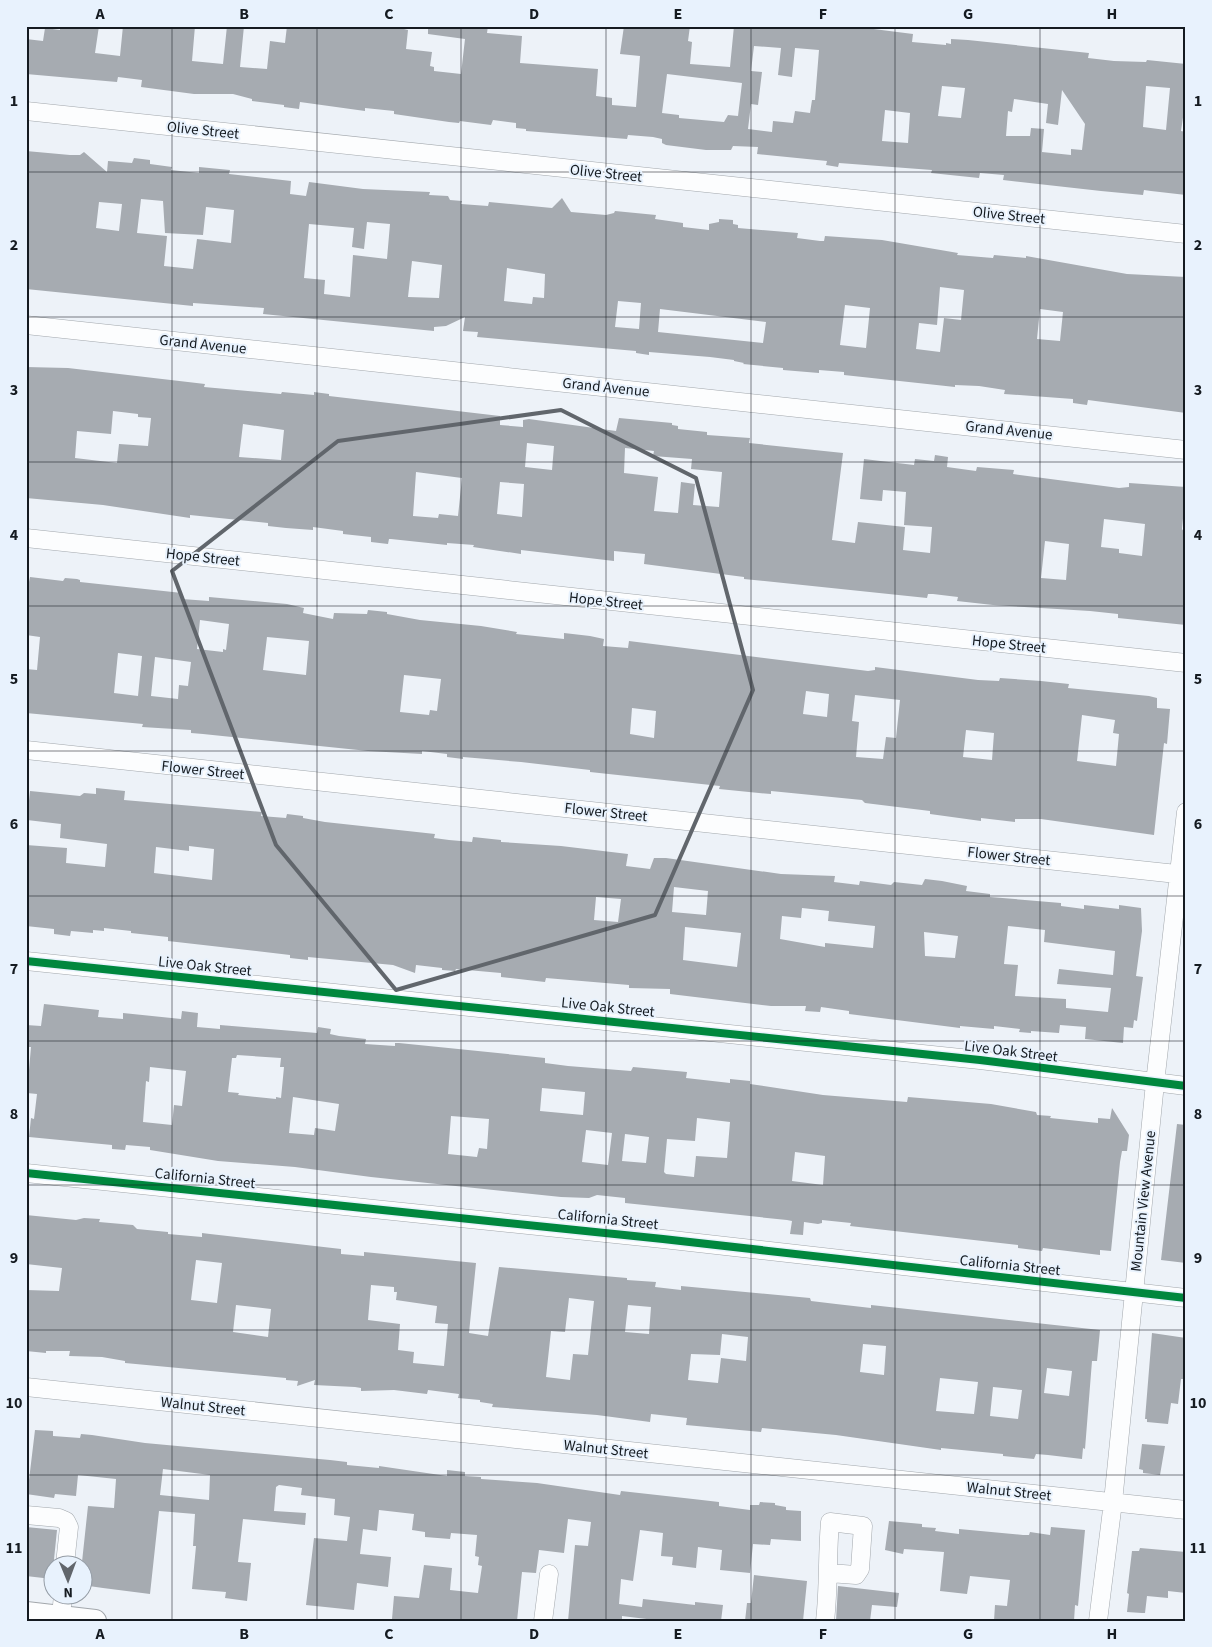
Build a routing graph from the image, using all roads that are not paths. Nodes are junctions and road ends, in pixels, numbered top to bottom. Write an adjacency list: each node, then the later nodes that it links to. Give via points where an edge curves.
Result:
1 (26, 111): 2 (street, Olive Street)
2 (1186, 234)
3 (26, 325): 4 (street, Grand Avenue)
4 (1186, 450)
5 (26, 538): 6 (street, Hope Street)
6 (1186, 663)
7 (26, 750): 9 (street, Flower Street)
8 (1186, 812): 9 (street, Mountain View Avenue)
9 (1182, 874): 11 (street, Mountain View Avenue)
10 (26, 961): 11 (street, Live Oak Street, via 970,1059)
11 (1155, 1083): 12 (street, Live Oak Street); 14 (street, Mountain View Avenue)
12 (1186, 1086)
13 (26, 1174): 14 (street, California Street, via 663,1239)
14 (1134, 1292): 15 (street, California Street); 17 (street, Mountain View Avenue)
15 (1186, 1298)
16 (26, 1387): 17 (street, Walnut Street)
17 (1113, 1502): 18 (street, Walnut Street); 29 (street, Mountain View Avenue)
18 (1186, 1510)
19 (26, 1516): 20 (street, via 66,1521)
20 (67, 1554)
21 (829, 1573): 28 (street)
22 (549, 1574): 27 (street)
23 (62, 1604): 25 (street)
24 (26, 1613): 25 (main road)
25 (61, 1617): 26 (main road)
26 (95, 1621)
27 (543, 1621)
28 (826, 1621)
29 (1098, 1621)

